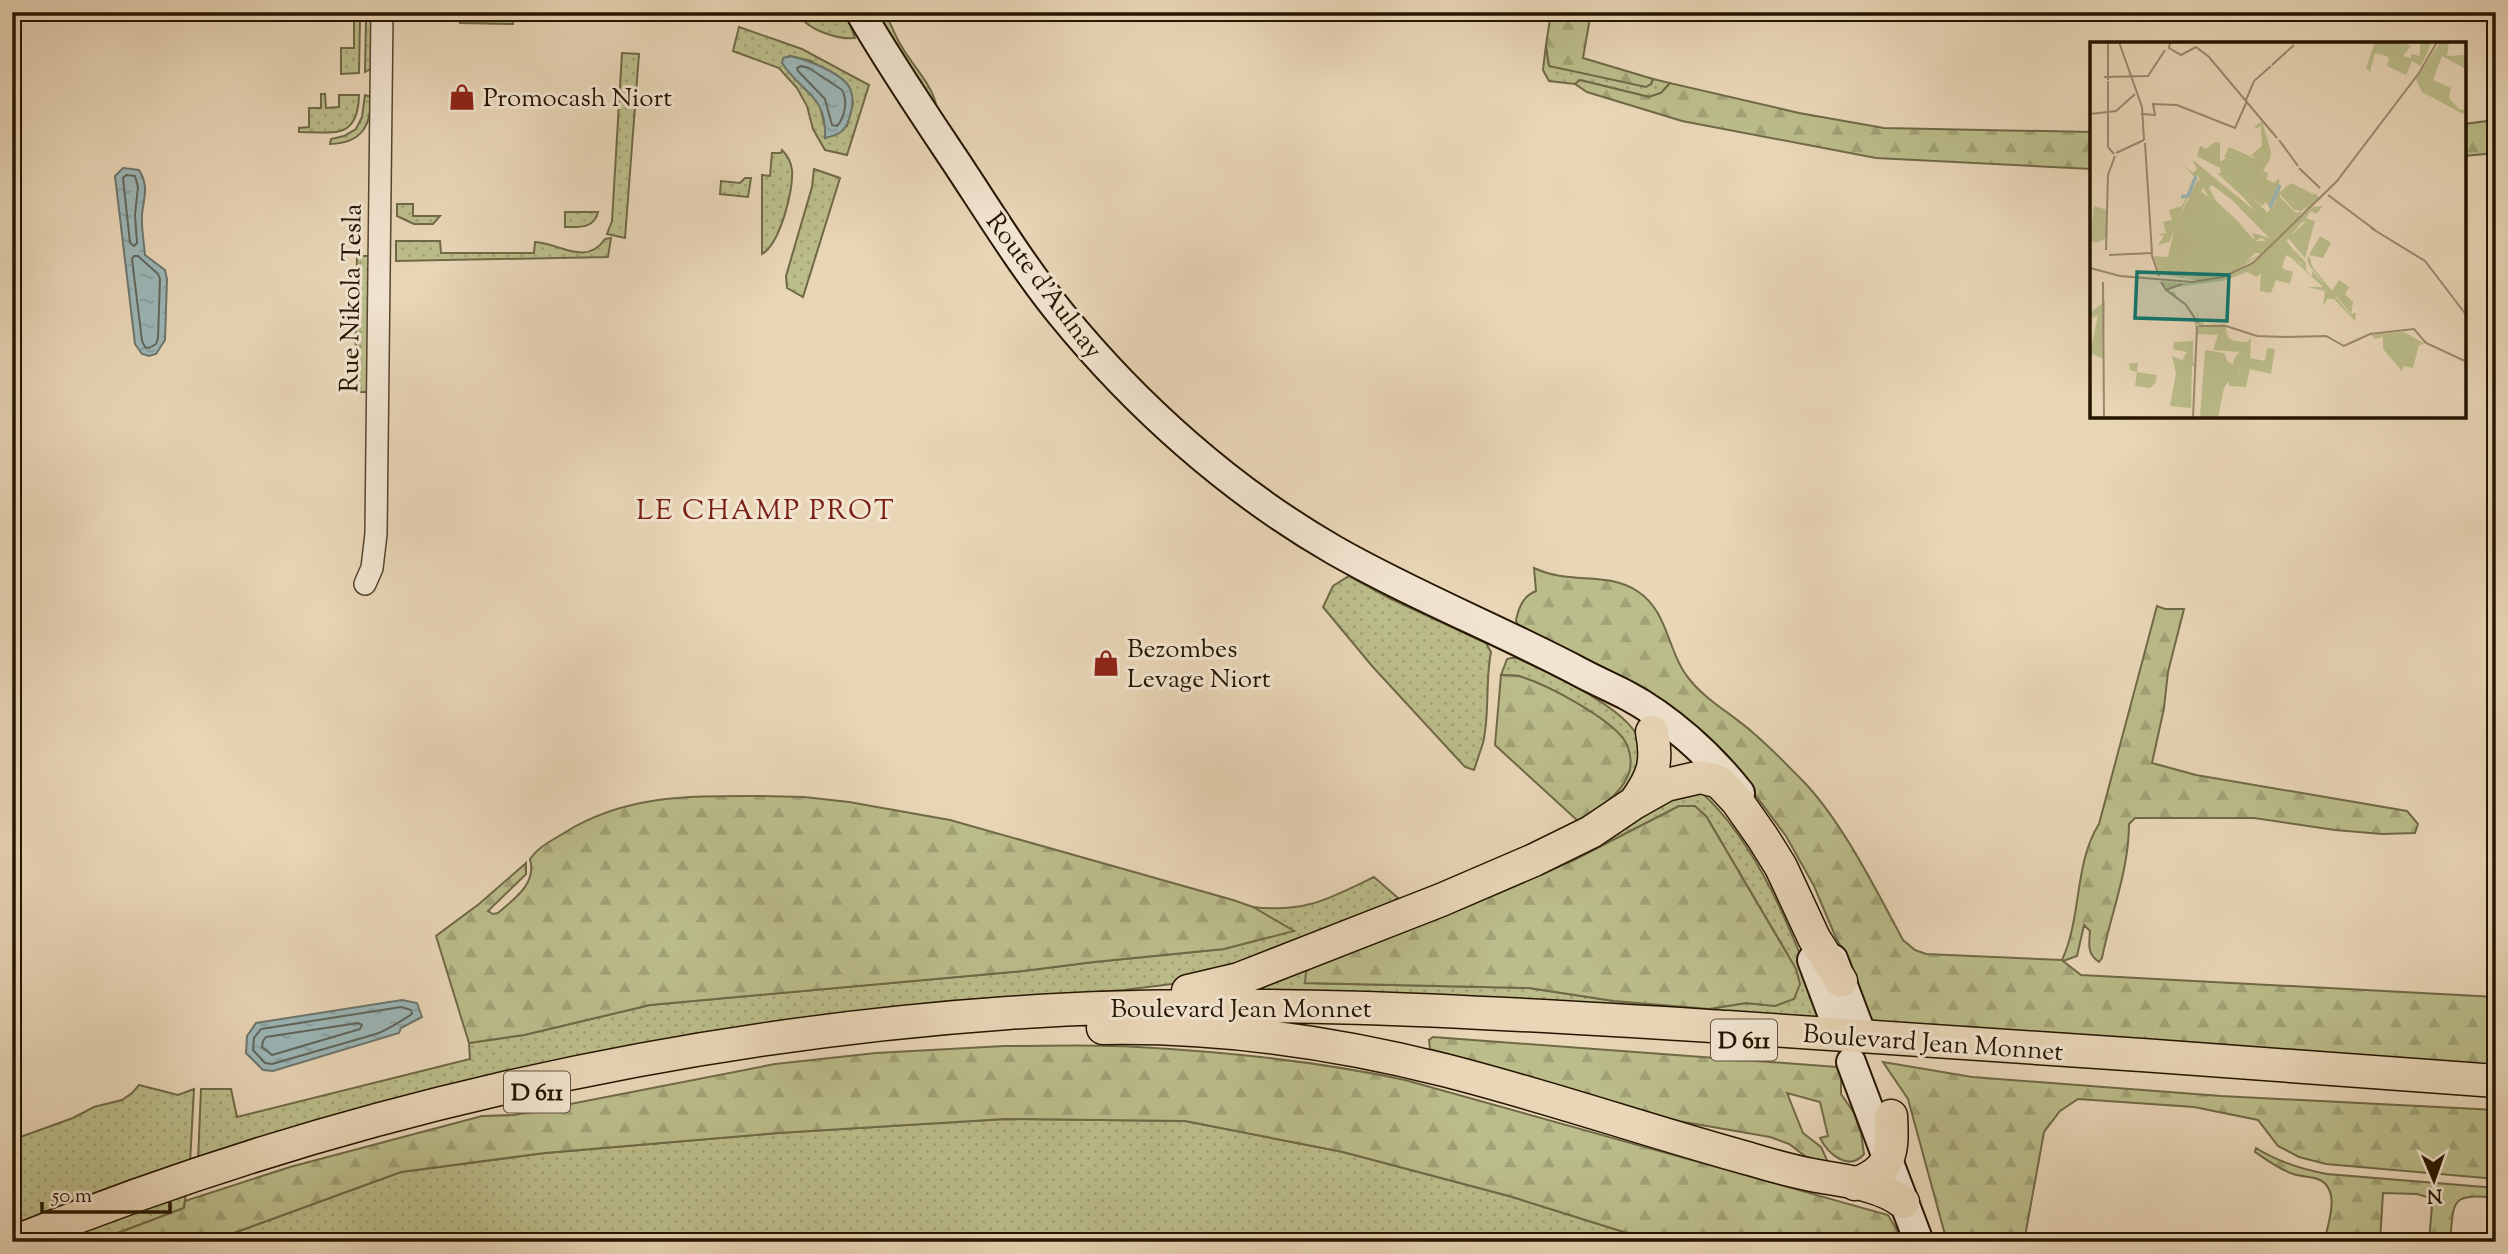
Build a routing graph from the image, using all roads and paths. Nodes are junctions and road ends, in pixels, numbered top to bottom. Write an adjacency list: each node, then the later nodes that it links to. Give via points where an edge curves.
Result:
1 (382, 12): 3 (street, Rue Nikola Tesla, via 376,534)
2 (860, 12): 4 (street, Route d'Aulnay, via 1000,230 1060,313 1169,427 1279,514 1332,549)
3 (365, 584)
4 (1598, 682): 5 (street); 8 (street, Route d'Aulnay, via 1628,696 1673,728 1734,785 1783,852)
5 (1653, 732): 6 (street); 7 (main road, via 1653,774)
6 (1701, 777): 7 (main road, via 1666,785); 8 (main road, via 1719,782 1763,838); 8 (street, Route d'Aulnay, via 1738,820 1771,870 1847,1025)
7 (1634, 803): 9 (main road, via 1591,832 1534,860 1250,976 1178,993 1077,1000)
8 (1841, 981)
9 (1059, 1015): 10 (main road, Boulevard Jean Monnet / D 611, via 1241,1004 1373,1007); 11 (main road, Boulevard Jean Monnet / D 611, via 1459,1021); 14 (main road, via 1081,1029 1183,1029 1380,1056 1445,1070 1751,1160); 16 (main road, Boulevard Jean Monnet / D 611, via 931,1020 801,1034 517,1085 255,1156); 17 (main road, Boulevard Jean Monnet / D 611, via 786,1047 525,1095 271,1162)
10 (2496, 1079)
11 (2496, 1092)
12 (1891, 1116): 13 (main road); 13 (street, via 1861,1062); 19 (street)
13 (1888, 1161): 14 (main road, via 1879,1172); 15 (street)
14 (1855, 1184): 15 (main road)
15 (1903, 1202): 18 (street)
16 (14, 1242)
17 (42, 1242)
18 (1919, 1242)
19 (1935, 1242)

